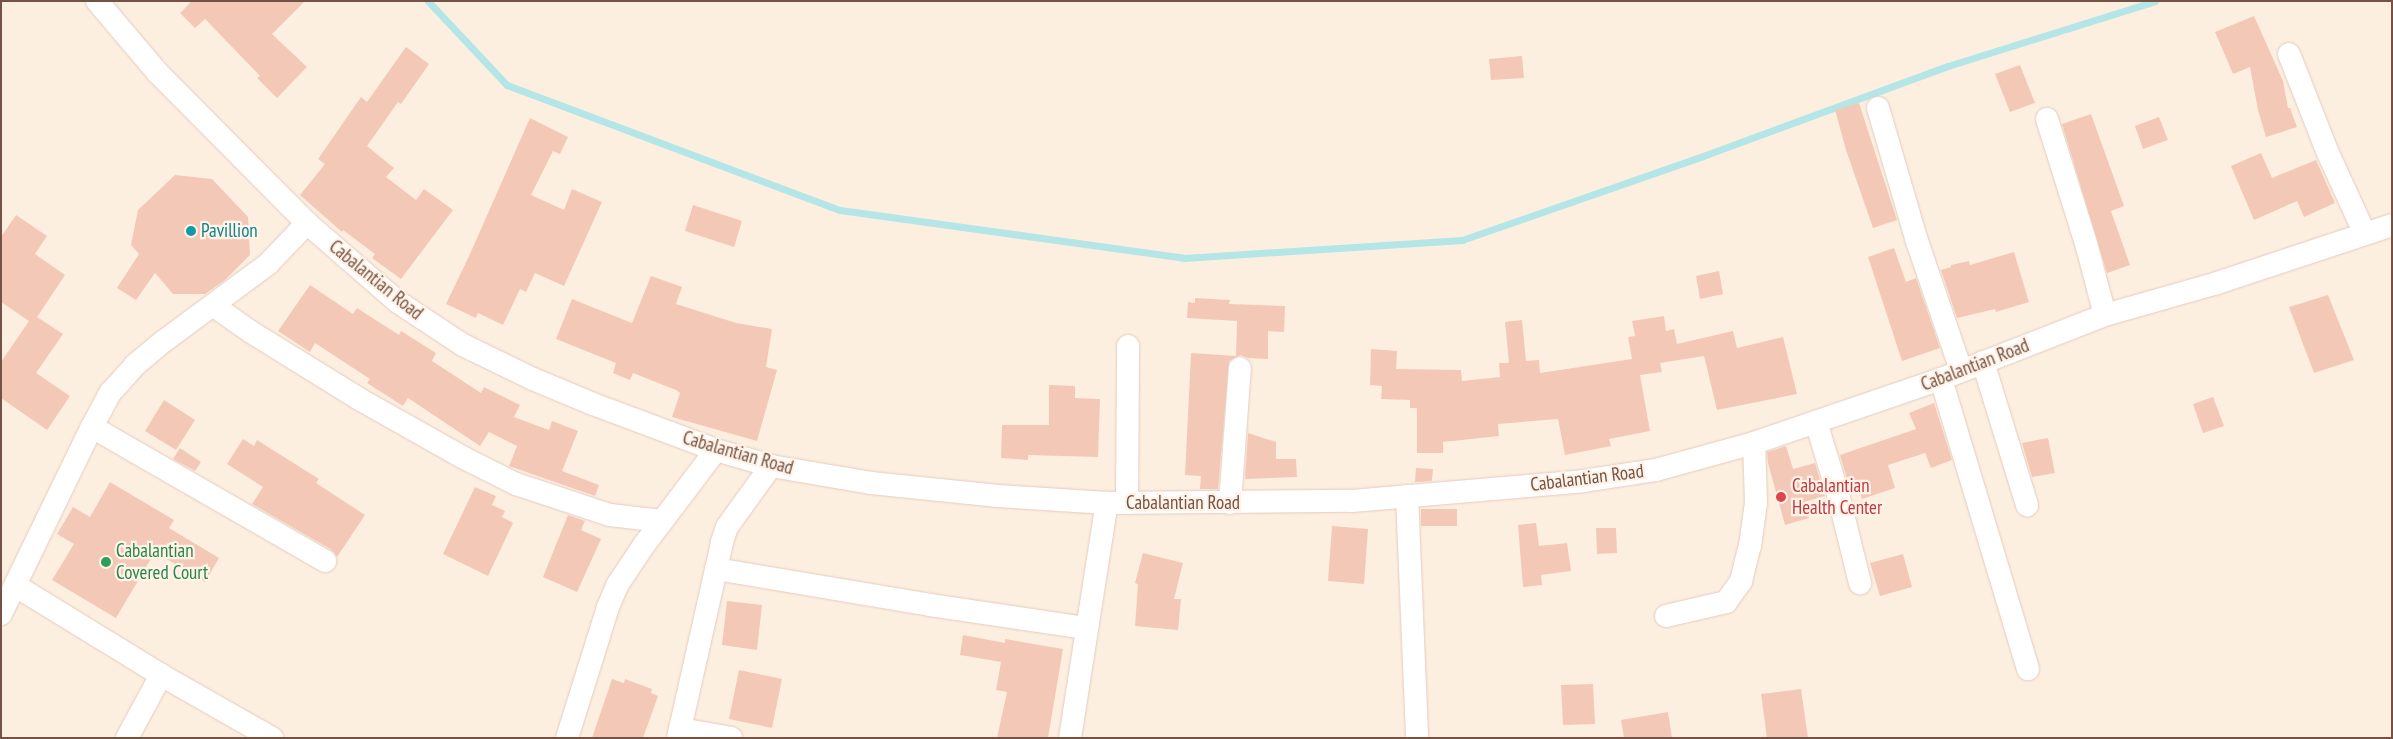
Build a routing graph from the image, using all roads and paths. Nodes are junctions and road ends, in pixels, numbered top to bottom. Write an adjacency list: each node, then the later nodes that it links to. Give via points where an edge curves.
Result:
1 (97, 1): 5 (street, Cabalantian Road, via 157,72)
2 (2289, 54): 7 (street, via 2327,152)
3 (1878, 108): 13 (street)
4 (2047, 119): 9 (street)
5 (307, 223): 8 (street, via 268,264); 17 (street, Cabalantian Road, via 398,302 463,345 533,380)
6 (2392, 225): 7 (street, Cabalantian Road)
7 (2366, 234): 9 (street, Cabalantian Road)
8 (214, 306): 15 (street, via 135,365 111,392); 23 (street, via 361,400 516,484 610,515)
9 (2106, 315): 11 (street, Cabalantian Road)
10 (1128, 346): 20 (street)
11 (1983, 362): 13 (street, Cabalantian Road); 22 (street)
12 (1240, 368): 21 (street)
13 (1951, 374): 14 (street, Cabalantian Road); 31 (street)
14 (1816, 422): 16 (street, Cabalantian Road); 26 (street)
15 (92, 427): 24 (street); 27 (street)
16 (1754, 443): 19 (street, Cabalantian Road, via 1656,470 1583,481); 29 (street, via 1756,502 1741,581 1726,602)
17 (716, 450): 18 (street, Cabalantian Road); 23 (street)
18 (770, 466): 20 (street, Cabalantian Road, via 872,483 998,496); 25 (street, via 727,527)
19 (1406, 496): 21 (street, Cabalantian Road, via 1352,501); 34 (street)
20 (1117, 503): 21 (street, Cabalantian Road); 30 (street)
21 (1230, 503)
22 (2027, 505)
23 (662, 521): 37 (street, via 618,584)
24 (325, 561)
25 (716, 568): 30 (street); 33 (street)
26 (1860, 583)
27 (16, 586): 28 (street); 32 (street)
28 (1, 614)
29 (1666, 616)
30 (1086, 628): 39 (street)
31 (2028, 669)
32 (161, 675): 35 (street); 36 (street)
33 (679, 733): 38 (street)
34 (1417, 737)
35 (127, 738)
36 (272, 738)
37 (567, 738)
38 (731, 738)
39 (1070, 738)

